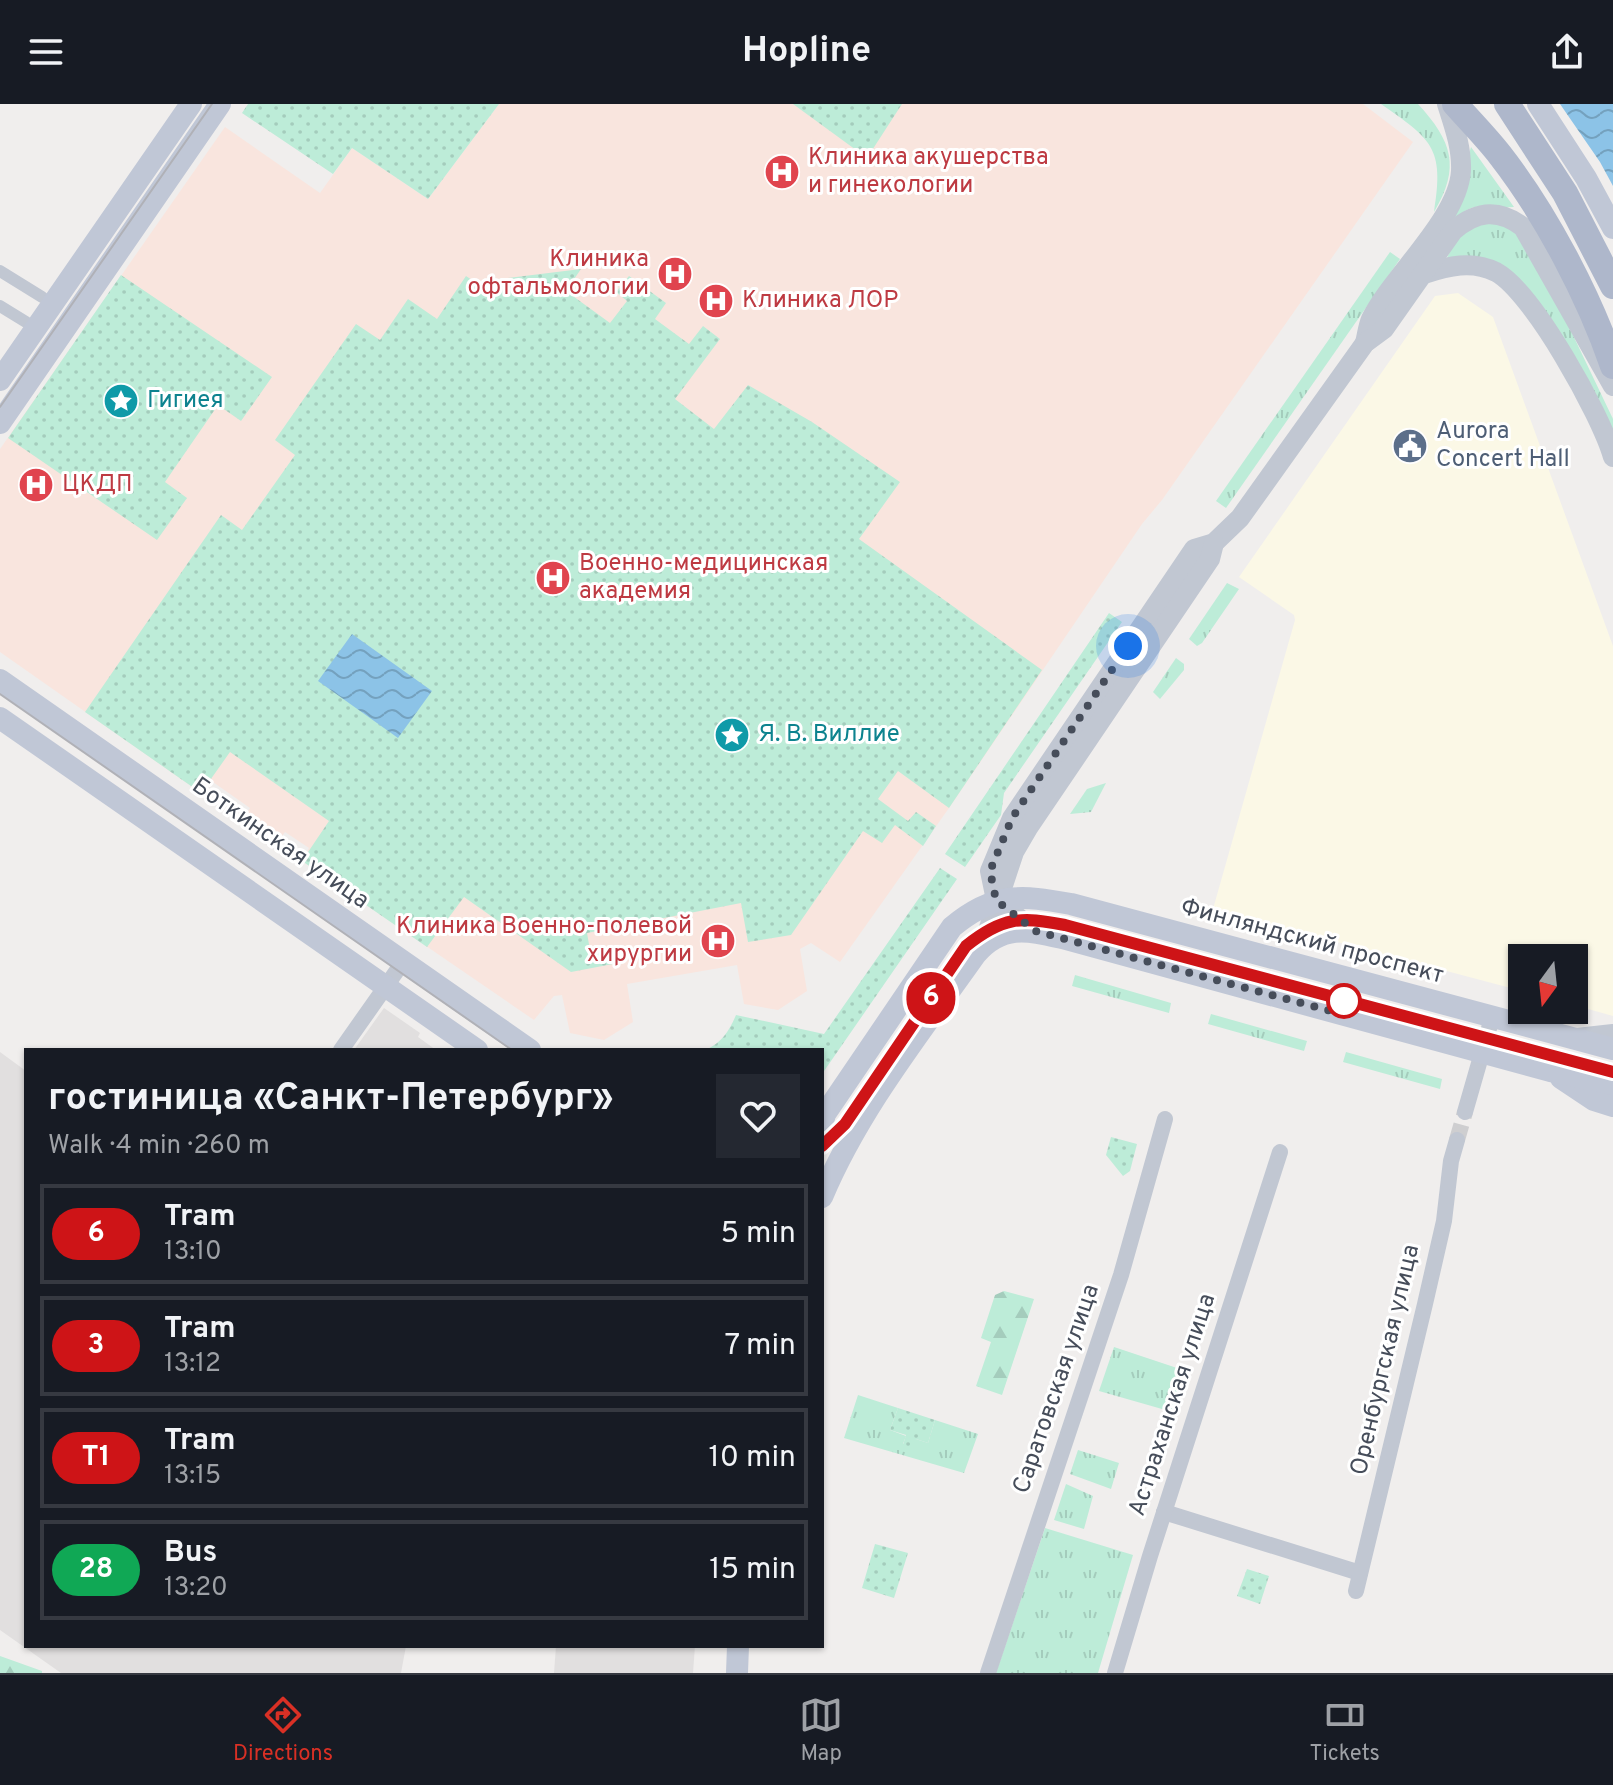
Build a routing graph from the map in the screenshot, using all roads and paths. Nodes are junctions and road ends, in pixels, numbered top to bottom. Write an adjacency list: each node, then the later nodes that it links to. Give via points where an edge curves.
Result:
1 (191, 104): 10 (main road)
2 (220, 104): 17 (main road)
3 (1447, 104): 13 (street, via 1461,156 1457,190 1370,320)
4 (1455, 104): 14 (main road, via 1500,155 1541,215 1599,324)
5 (1516, 107): 6 (main road, via 1586,178); 9 (main road)
6 (1613, 228)
7 (0, 271): 10 (street)
8 (1424, 274): 13 (street, via 1384,329); 16 (street, via 1453,231 1467,220 1495,213 1510,218 1531,238); 18 (street, via 1481,266 1517,288 1597,414)
9 (1613, 286)
10 (48, 301): 15 (main road)
11 (0, 306): 12 (street)
12 (26, 322)
13 (1365, 343): 21 (street, via 1240,518 1214,543 1194,549 1012,818 990,871)
14 (1613, 366)
15 (0, 380)
16 (1613, 386)
17 (0, 423)
18 (1613, 457)
19 (0, 680): 24 (main road, Боткинская улица)
20 (0, 718): 25 (main road)
21 (996, 900): 22 (street); 23 (street); 26 (main road, Финляндский проспект, via 1029,896 1071,904); 38 (main road, via 952,927)
22 (1035, 931): 23 (main road, via 1008,933); 33 (main road)
23 (983, 946): 42 (main road)
24 (403, 962): 25 (street); 31 (main road, Боткинская улица)
25 (385, 987): 29 (street); 30 (main road)
26 (1492, 1018): 28 (main road, Финляндский проспект); 33 (street)
27 (1613, 1034): 28 (street)
28 (1568, 1039): 32 (main road, Финляндский проспект)
29 (342, 1048)
30 (474, 1048)
31 (527, 1048)
32 (1613, 1049)
33 (1482, 1052): 34 (main road); 37 (street)
34 (1550, 1071): 35 (main road); 36 (main road)
35 (1613, 1084)
36 (1613, 1106)
37 (1465, 1112)
38 (824, 1118)
39 (1165, 1119): 49 (street, Саратовская улица, via 1121,1275)
40 (1457, 1140): 45 (street, Оренбургская улица, via 1441,1235)
41 (1280, 1152): 44 (street, Астраханская улица)
42 (832, 1158): 43 (main road)
43 (824, 1189)
44 (1164, 1512): 45 (street); 50 (street, Астраханская улица)
45 (1360, 1573): 46 (street, Оренбургская улица)
46 (1356, 1591)
47 (738, 1648): 48 (main road)
48 (737, 1673)
49 (988, 1673)
50 (1115, 1673)

